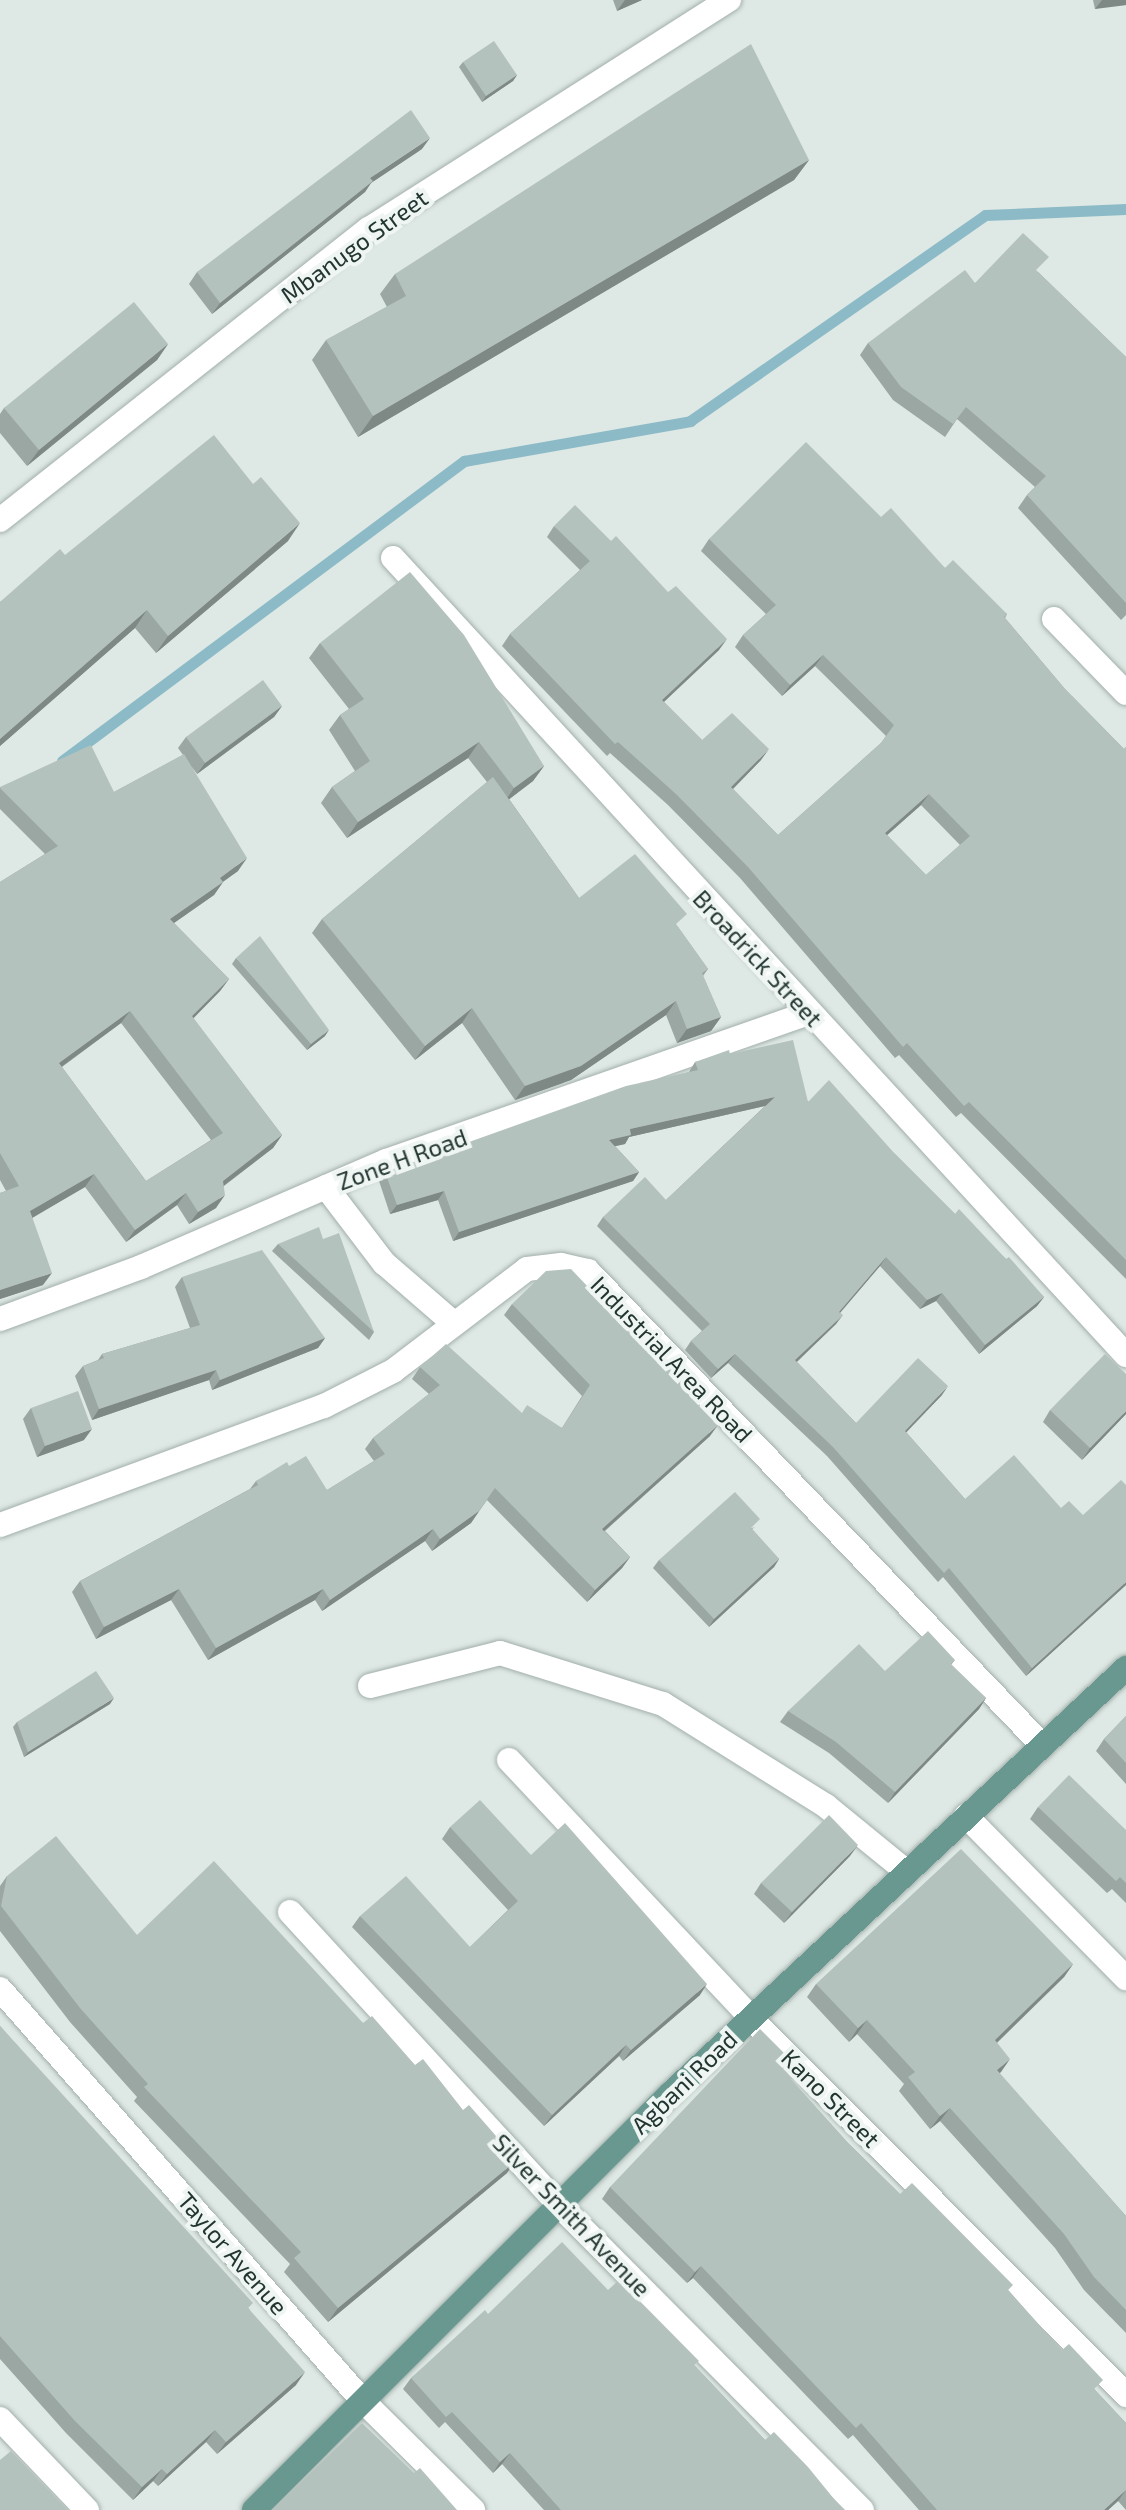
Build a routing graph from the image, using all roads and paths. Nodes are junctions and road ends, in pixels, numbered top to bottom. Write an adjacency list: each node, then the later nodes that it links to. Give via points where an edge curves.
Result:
1 (729, 0): 2 (street, Mbanugo Street, via 369,229)
2 (0, 520)
3 (393, 558): 6 (street, Broadrick Street)
4 (1054, 619): 5 (street)
5 (1126, 693)
6 (809, 1013): 7 (street, Zone H Road); 10 (street, Broadrick Street)
7 (326, 1187): 8 (street, Zone H Road, via 141,1267); 9 (street, via 384,1263)
8 (0, 1319)
9 (452, 1322): 11 (street, Industrial Area Road, via 393,1371 324,1406); 14 (street, Industrial Area Road, via 527,1269 561,1265 588,1271)
10 (1126, 1355)
11 (0, 1525)
12 (1126, 1668): 14 (main road, Agbani Road)
13 (370, 1686): 17 (street, via 500,1653 663,1704 826,1806)
14 (1042, 1745): 16 (main road, Agbani Road)
15 (509, 1760): 21 (street, Kano Street)
16 (966, 1816): 17 (main road, Agbani Road); 19 (street)
17 (907, 1872): 21 (main road, Agbani Road)
18 (290, 1912): 22 (street, Silver Smith Avenue)
19 (1126, 1978)
20 (0, 1989): 24 (street, Taylor Avenue)
21 (751, 2018): 22 (main road, Agbani Road); 23 (street, Kano Street)
22 (559, 2205): 24 (main road, Agbani Road); 29 (street, Silver Smith Avenue)
23 (1126, 2395)
24 (363, 2401): 27 (main road, Agbani Road); 28 (street, Taylor Avenue)
25 (0, 2419): 26 (street)
26 (87, 2510)
27 (254, 2510)
28 (473, 2510)
29 (862, 2510)

